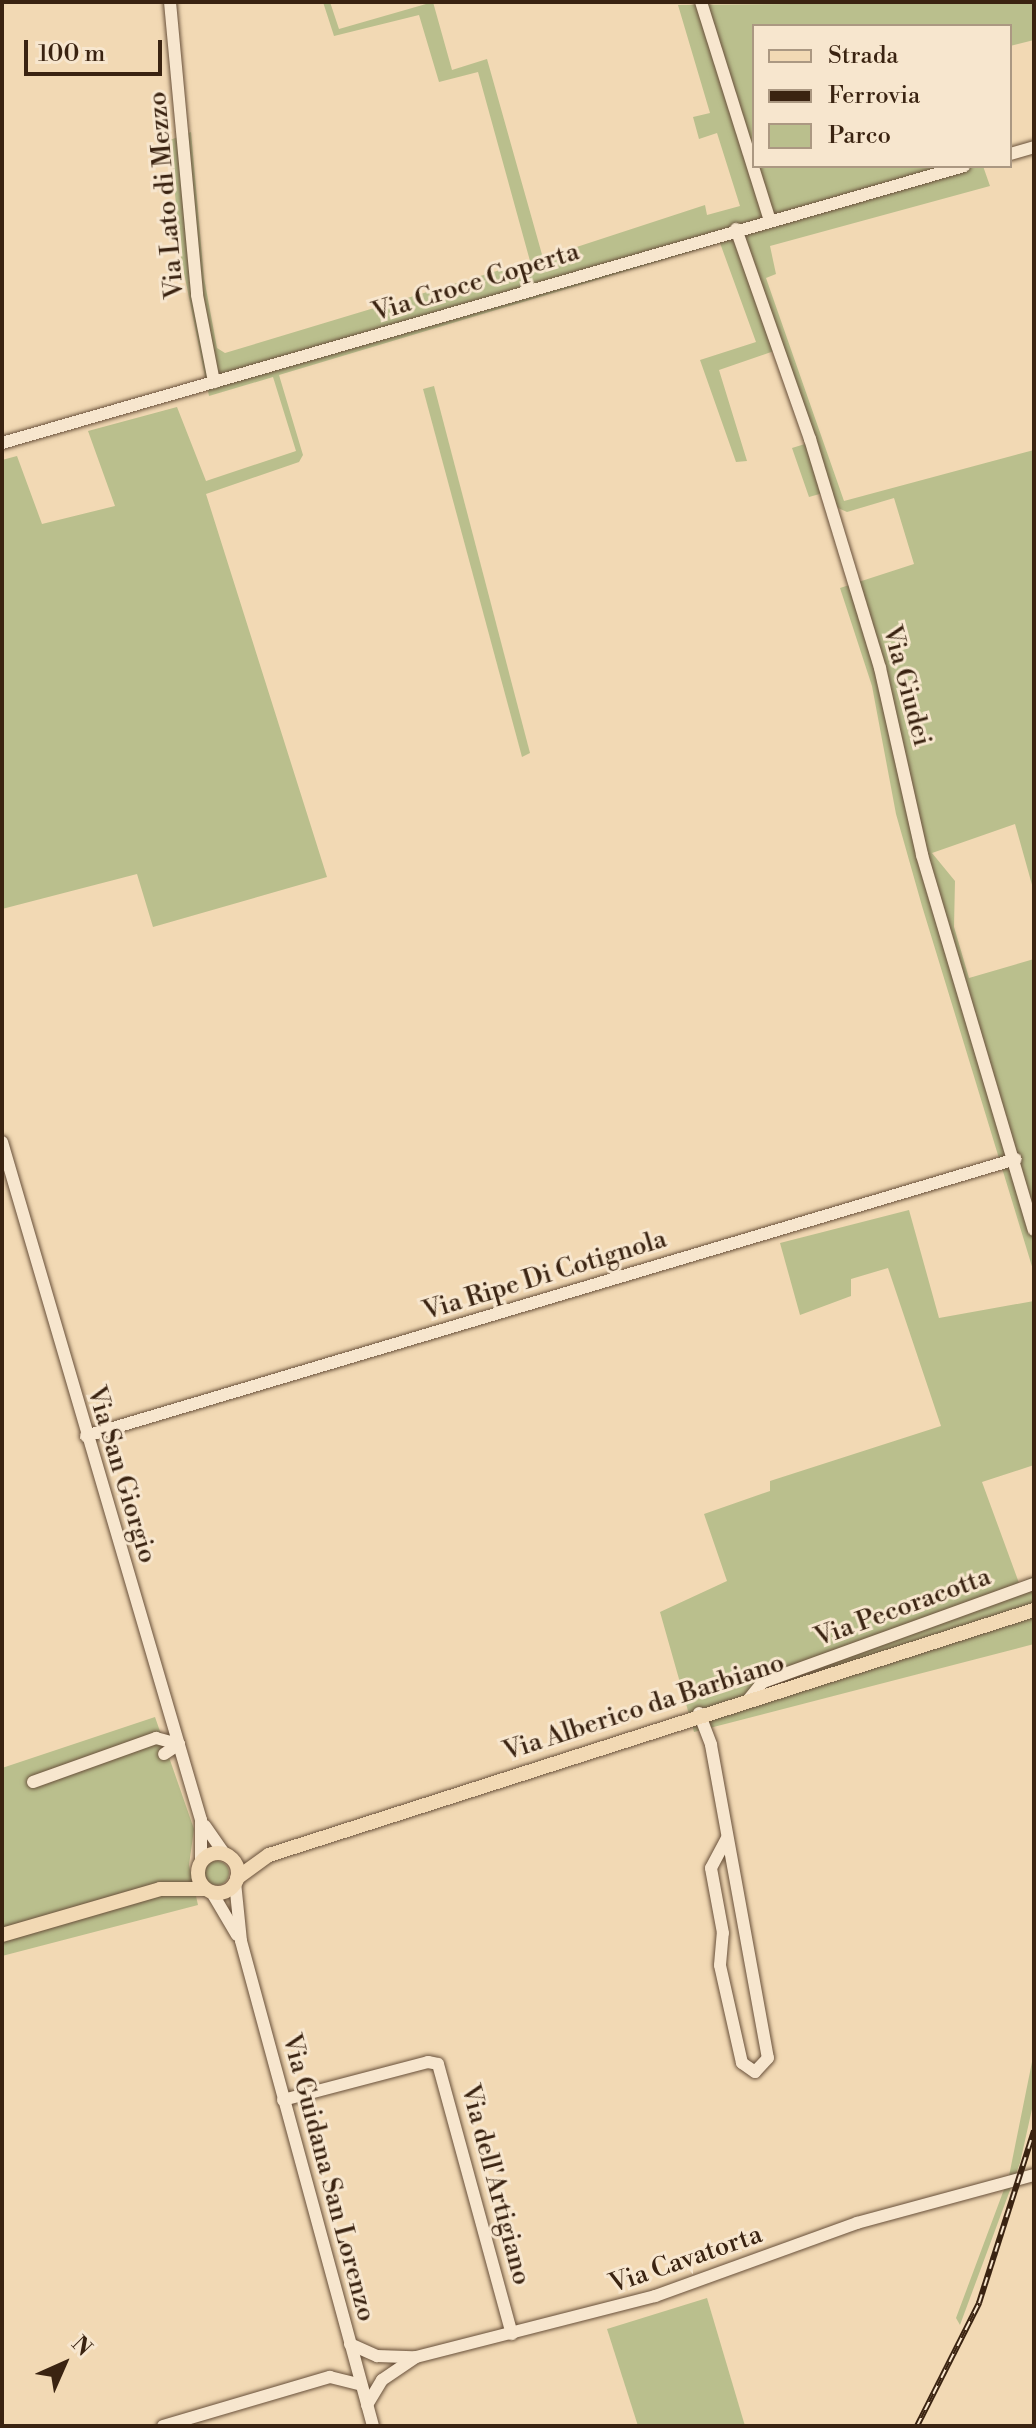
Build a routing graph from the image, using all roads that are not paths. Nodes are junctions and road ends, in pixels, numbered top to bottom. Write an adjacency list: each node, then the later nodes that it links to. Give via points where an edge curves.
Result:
1 (170, 2): 10 (street, Via Lato di Mezzo, via 197,295)
2 (701, 2): 5 (street)
3 (1034, 147): 4 (street)
4 (1012, 153)
5 (752, 164)
6 (753, 168): 8 (street)
7 (956, 168): 8 (street, Via Croce Coperta)
8 (769, 218): 9 (street, Via Croce Coperta)
9 (736, 229): 10 (street, Via Croce Coperta); 13 (street, Via Giudei, via 810,439 880,668 922,855)
10 (214, 382): 11 (street, Via Croce Coperta)
11 (2, 443)
12 (2, 1142): 15 (street, Via San Giorgio)
13 (1016, 1159): 14 (street); 15 (street, Via Ripe Di Cotignola)
14 (1034, 1230)
15 (86, 1436): 20 (street, Via San Giorgio)
16 (1034, 1584): 18 (street, Via Pecoracotta, via 763,1682)
17 (1034, 1610): 18 (main road, Via Alberico da Barbiano)
18 (749, 1699): 19 (main road, Via Alberico da Barbiano)
19 (699, 1713): 28 (street, via 711,1745); 29 (main road, Via Alberico da Barbiano)
20 (171, 1717): 21 (street); 22 (street, Via San Giorgio)
21 (156, 1738): 22 (street); 23 (street)
22 (179, 1744): 24 (street); 25 (street, Via San Giorgio)
23 (131, 1750): 24 (street); 26 (street)
24 (164, 1754): 25 (street)
25 (188, 1773): 27 (street, Via San Giorgio)
26 (33, 1782)
27 (201, 1820): 30 (street, Via San Giorgio); 31 (street, Via San Giorgio)
28 (727, 1838): 28 (street, via 711,1868 723,1933 720,1965 742,2063 755,2072 768,2058)
29 (269, 1855): 30 (main road, Via Alberico da Barbiano); 32 (main road, Via Alberico da Barbiano)
30 (227, 1856): 31 (main road, via 212,1854); 32 (main road)
31 (200, 1865): 33 (main road); 34 (main road)
32 (236, 1880): 34 (main road, via 227,1890); 36 (street)
33 (160, 1889): 34 (main road); 35 (main road)
34 (208, 1890): 36 (street)
35 (2, 1935)
36 (241, 1941): 37 (street, Via Guidana San Lorenzo)
37 (283, 2100): 39 (street, Via dell'Artigiano, via 428,2062 438,2064); 40 (street, Via Guidana San Lorenzo)
38 (1034, 2175): 39 (street, Via Cavatorta, via 857,2223 655,2296)
39 (512, 2334): 42 (street, Via Cavatorta)
40 (351, 2347): 41 (street); 43 (street); 45 (street, Via Guidana San Lorenzo)
41 (377, 2356): 42 (street); 45 (street)
42 (416, 2357): 44 (street, Via Cavatorta)
43 (330, 2377): 45 (street); 47 (street)
44 (386, 2377): 45 (street); 46 (street, Via Cavatorta)
45 (360, 2378): 46 (street, Via Guidana San Lorenzo)
46 (367, 2405): 48 (street, Via Guidana San Lorenzo)
47 (163, 2426)
48 (373, 2426)

